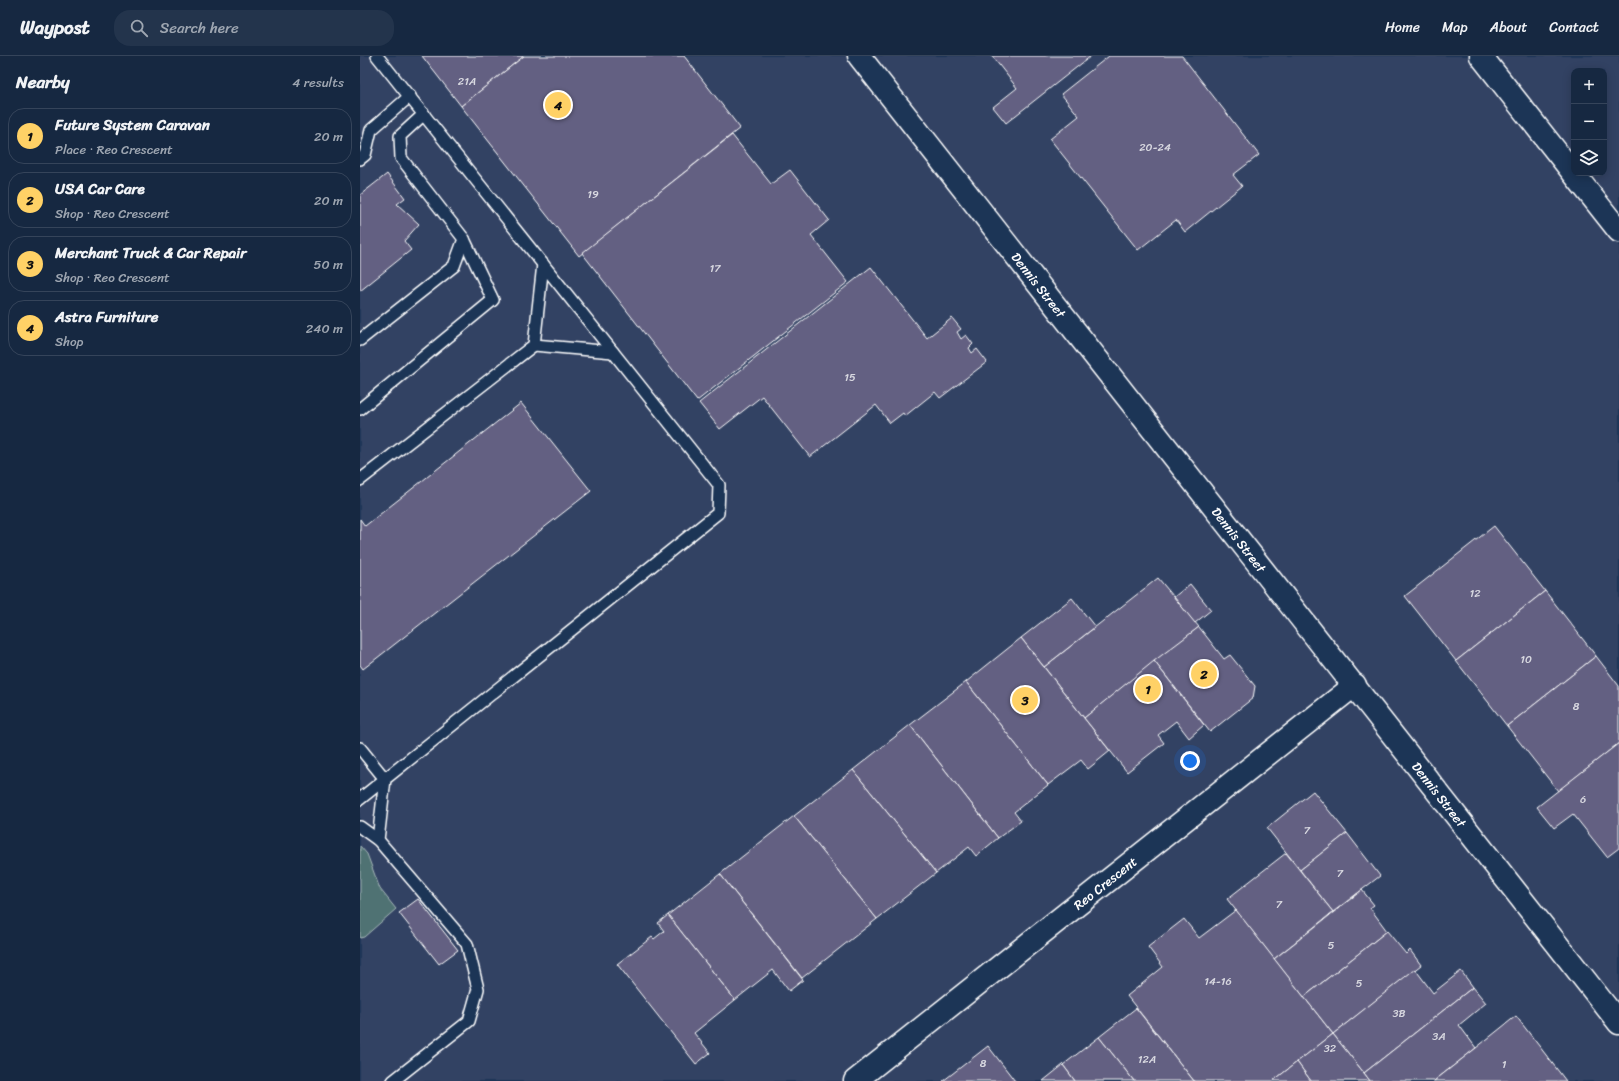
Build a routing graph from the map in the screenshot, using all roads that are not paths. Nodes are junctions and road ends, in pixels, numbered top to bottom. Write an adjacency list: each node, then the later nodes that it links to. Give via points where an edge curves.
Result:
1 (378, 56): 4 (lane)
2 (859, 56): 15 (street, Dennis Street)
3 (1481, 56): 7 (street)
4 (410, 96): 5 (lane); 6 (lane, via 371,130 365,155)
5 (424, 114): 8 (lane, via 400,136 401,158); 9 (lane)
6 (360, 159)
7 (1619, 231)
8 (464, 239): 10 (lane, via 454,266); 13 (lane, via 493,300)
9 (543, 264): 11 (lane); 12 (lane)
10 (360, 340)
11 (534, 345): 12 (lane); 14 (lane)
12 (612, 352): 17 (lane, via 719,485 718,513)
13 (360, 409)
14 (360, 480)
15 (1355, 686): 21 (street, Dennis Street); 23 (street, Reo Crescent)
16 (361, 752): 17 (lane)
17 (385, 779): 18 (lane); 20 (lane)
18 (360, 799)
19 (360, 827): 20 (lane)
20 (378, 840): 22 (lane, via 467,944 478,988 469,1020)
21 (1619, 1023)
22 (393, 1081)
23 (856, 1081)

